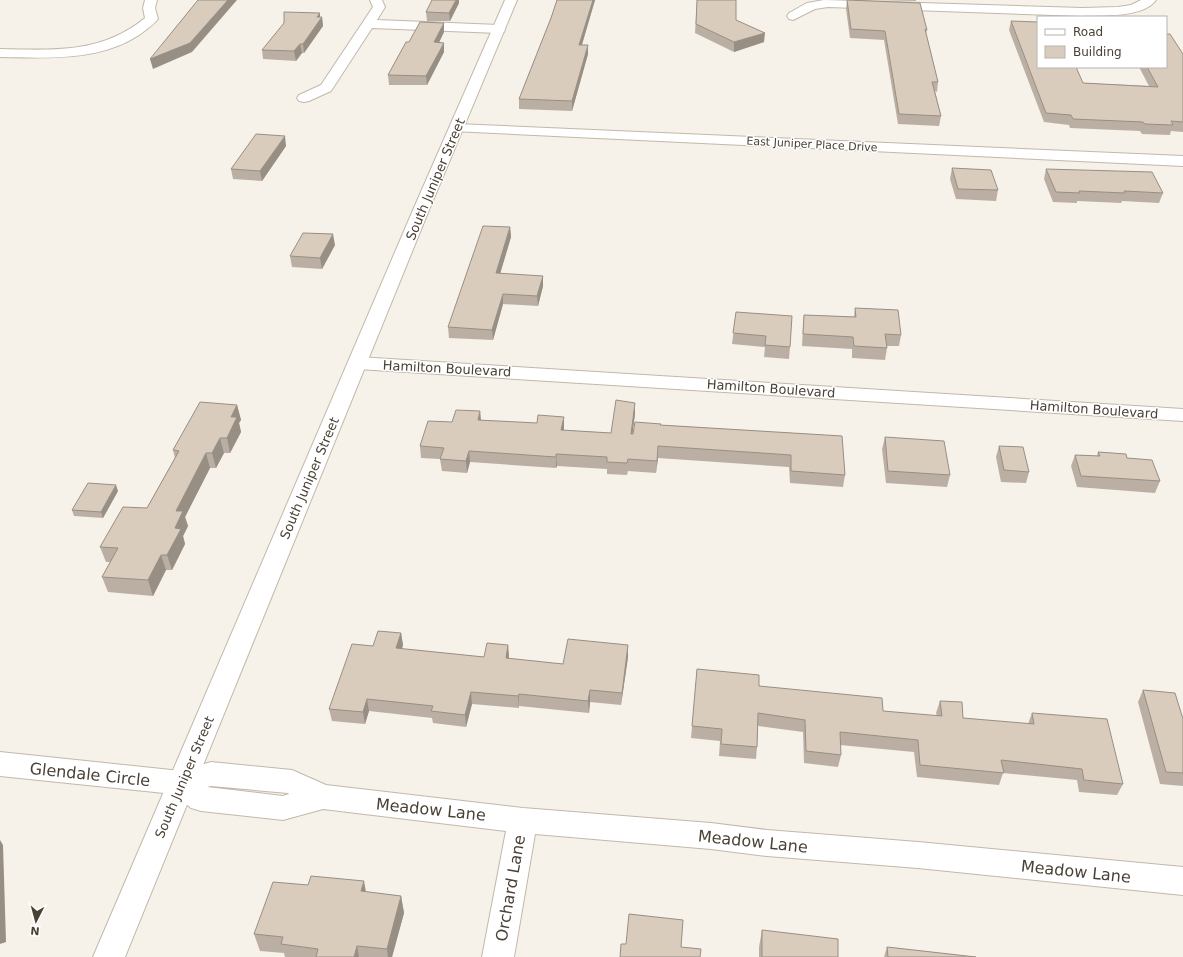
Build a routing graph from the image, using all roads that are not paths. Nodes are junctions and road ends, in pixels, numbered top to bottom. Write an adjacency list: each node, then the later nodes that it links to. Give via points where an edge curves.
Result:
1 (151, 0): 8 (street, via 149,8 152,19 141,30 119,40 86,50 50,54)
2 (376, 0): 6 (street, via 379,7)
3 (511, 0): 7 (street, South Juniper Street)
4 (1150, 0): 5 (street, via 1138,7 1118,11 1082,12 828,4 811,6)
5 (793, 16)
6 (369, 24): 7 (street); 9 (street, via 326,88)
7 (499, 29): 10 (street, South Juniper Street)
8 (0, 53)
9 (304, 98)
10 (457, 128): 11 (street, East Juniper Place Drive); 12 (street, South Juniper Street)
11 (1183, 160)
12 (358, 363): 13 (street, Hamilton Boulevard); 15 (street, South Juniper Street)
13 (1183, 415)
14 (0, 764): 15 (street, Glendale Circle)
15 (181, 784): 16 (street, Meadow Lane, via 211,774 292,782 323,797); 18 (street, South Juniper Street)
16 (523, 820): 17 (street, Meadow Lane, via 918,855); 19 (street, Orchard Lane)
17 (1183, 882)
18 (109, 957)
19 (498, 957)

